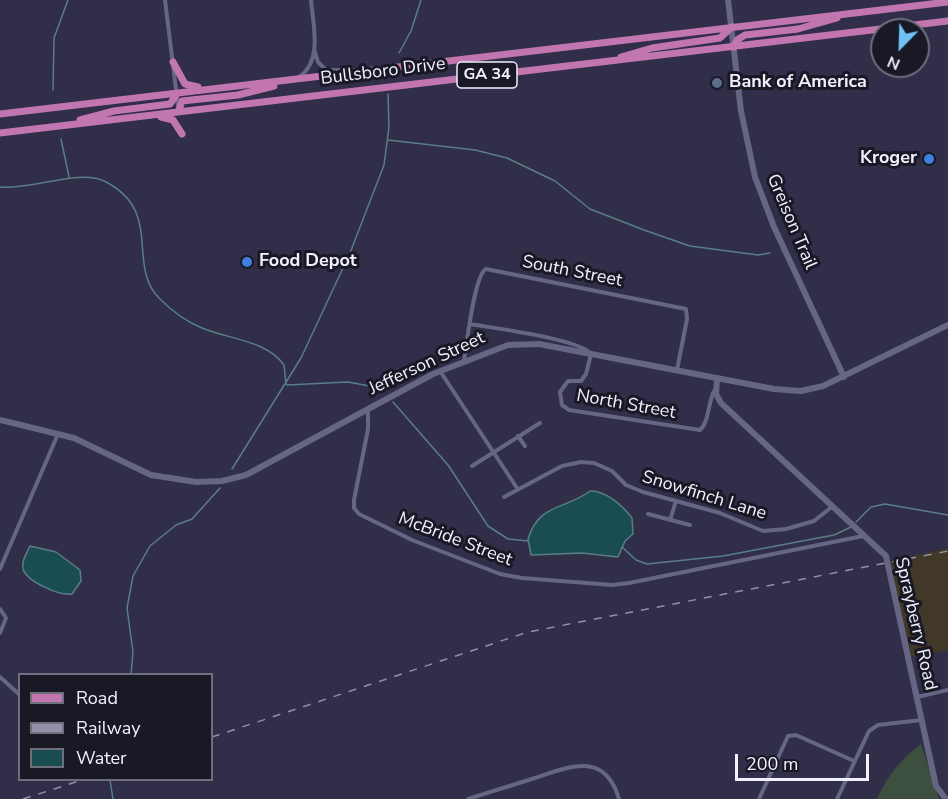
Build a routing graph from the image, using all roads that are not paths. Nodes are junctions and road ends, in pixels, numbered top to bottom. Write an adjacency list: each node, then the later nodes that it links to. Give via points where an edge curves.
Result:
1 (165, 0): 10 (street)
2 (311, 0): 8 (street)
3 (728, 0): 7 (street, Greison Trail)
4 (948, 2): 5 (main road, Bullsboro Drive / GA 34)
5 (844, 15): 7 (main road, Bullsboro Drive / GA 34); 9 (main road, via 798,29 745,35)
6 (948, 21): 9 (main road, Bullsboro Drive / GA 34)
7 (732, 27): 9 (street, Greison Trail); 11 (main road, via 720,38 652,48); 12 (main road, Bullsboro Drive / GA 34)
8 (314, 46): 12 (street, via 318,62 326,70); 13 (street, via 315,56 309,69)
9 (734, 47): 11 (main road, Bullsboro Drive / GA 34); 28 (street, Greison Trail, via 741,111 760,193)
10 (173, 62): 14 (main road, via 187,86); 15 (street)
11 (606, 62): 16 (main road, Bullsboro Drive / GA 34)
12 (360, 72): 13 (main road, Bullsboro Drive / GA 34)
13 (295, 80): 14 (main road, Bullsboro Drive / GA 34); 16 (main road, via 238,95 182,101)
14 (222, 88): 15 (main road, Bullsboro Drive / GA 34)
15 (177, 94): 16 (street); 17 (main road, Bullsboro Drive / GA 34); 19 (main road, via 170,104 114,111)
16 (179, 110): 18 (main road, Bullsboro Drive / GA 34)
17 (0, 114)
18 (135, 116): 19 (main road, Bullsboro Drive / GA 34); 21 (main road, via 169,117)
19 (67, 125): 20 (main road, Bullsboro Drive / GA 34)
20 (0, 133)
21 (182, 134)
22 (470, 324): 24 (street, via 559,339 587,348); 25 (street, South Street); 27 (street, South Street, via 481,274 486,269 680,306 686,309 687,319)
23 (948, 325): 28 (street, Jefferson Street)
24 (591, 354): 25 (street, Jefferson Street, via 522,343 490,349); 27 (street, Jefferson Street); 30 (street, North Street, via 583,380 568,381 562,387 561,404 569,410 688,430 703,428)
25 (464, 361): 26 (street, Jefferson Street)
26 (440, 370): 31 (street, Jefferson Street); 37 (street)
27 (677, 370): 29 (street, Jefferson Street)
28 (844, 377): 29 (street, Jefferson Street, via 801,392)
29 (717, 379): 30 (street)
30 (716, 388): 42 (street, Sprayberry Road, via 721,403 731,414)
31 (368, 408): 34 (street, Jefferson Street, via 265,466 222,481 160,478); 46 (street, McBride Street, via 354,508 412,540 500,574 612,585)
32 (0, 420): 34 (street, Jefferson Street)
33 (540, 423): 35 (street)
34 (58, 433): 47 (street)
35 (518, 436): 36 (street); 37 (street)
36 (525, 446)
37 (492, 451): 38 (street); 39 (street)
38 (472, 466)
39 (518, 488): 40 (street, Snowfinch Lane); 41 (street, Snowfinch Lane, via 562,466 581,462 612,471 632,488)
40 (504, 497)
41 (676, 501): 42 (street, Snowfinch Lane, via 763,531 814,521); 44 (street)
42 (833, 505): 46 (street, Sprayberry Road)
43 (648, 514): 44 (street)
44 (670, 520): 45 (street)
45 (690, 525)
46 (866, 536): 53 (street, Sprayberry Road, via 882,550 889,563)
47 (0, 569)
48 (0, 609): 49 (street, via 6,618)
49 (0, 633)
50 (0, 677): 52 (street)
51 (948, 690): 53 (street)
52 (18, 693)
53 (916, 697): 54 (street, Sprayberry Road)
54 (921, 720): 55 (street, via 875,726 866,734); 60 (street, Sprayberry Road, via 936,786)
55 (854, 760): 58 (street, via 796,735 786,738); 59 (street)
56 (468, 799): 57 (street, via 575,765 601,770 610,778)
57 (619, 799)
58 (759, 799)
59 (837, 799)
60 (946, 799)

